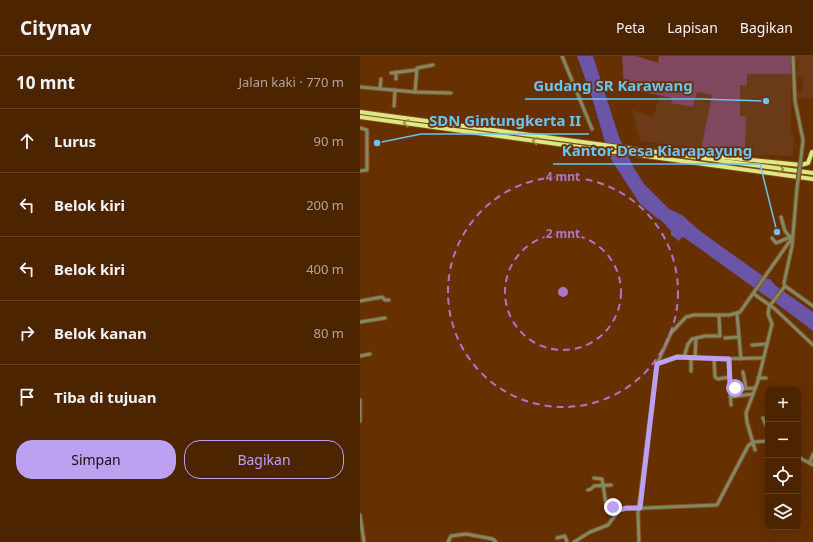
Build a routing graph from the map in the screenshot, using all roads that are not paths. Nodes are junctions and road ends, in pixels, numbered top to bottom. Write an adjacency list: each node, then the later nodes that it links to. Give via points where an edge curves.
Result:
1 (562, 56): 19 (street)
2 (793, 56): 26 (street, bridge, via 795,102 803,140)
3 (433, 65): 4 (street, via 418,67)
4 (416, 70): 5 (street); 13 (street)
5 (396, 72): 6 (street); 7 (street)
6 (391, 73)
7 (396, 78)
8 (381, 79): 11 (street)
9 (365, 81): 10 (street)
10 (362, 87): 11 (street)
11 (380, 88): 12 (street)
12 (395, 90): 13 (street); 15 (street)
13 (415, 92): 14 (street)
14 (451, 93)
15 (394, 106)
16 (360, 112): 21 (highway)
17 (360, 117): 24 (highway, one-way to 17)
18 (360, 128): 22 (street, via 367,130 367,169)
19 (592, 129)
20 (812, 152): 21 (highway, via 808,163 801,165)
21 (673, 154): 23 (highway, one-way to 23)
22 (360, 171)
23 (813, 173)
24 (813, 179)
25 (781, 217): 26 (street, via 785,231)
26 (791, 237): 27 (street, via 776,243); 28 (street); 29 (street)
27 (772, 238)
28 (785, 286): 32 (street); 33 (street)
29 (755, 293): 32 (street); 34 (street)
30 (389, 300): 31 (street, via 382,297)
31 (360, 301)
32 (770, 305): 41 (street, via 768,314 772,324); 43 (street)
33 (813, 306)
34 (737, 314): 35 (street); 38 (street)
35 (719, 316): 39 (street, via 720,336); 52 (street, via 694,315 682,320 668,338)
36 (385, 318): 37 (street)
37 (360, 322)
38 (739, 337): 40 (street); 51 (street)
39 (696, 338): 46 (street, via 688,344); 47 (street)
40 (725, 338)
41 (767, 344): 42 (street); 48 (street)
42 (752, 345)
43 (813, 345)
44 (370, 354): 45 (street)
45 (360, 356)
46 (684, 358): 47 (street); 52 (street, via 677,357)
47 (693, 358): 49 (street); 53 (street)
48 (763, 358): 51 (street); 56 (street)
49 (714, 359): 50 (street); 55 (street, via 715,377)
50 (729, 359): 51 (street); 55 (street)
51 (741, 359)
52 (657, 364): 78 (street)
53 (691, 371)
54 (743, 372): 59 (street)
55 (730, 377): 58 (street)
56 (758, 378): 57 (street); 60 (street)
57 (766, 378)
58 (730, 386): 59 (street, via 737,389); 62 (street)
59 (746, 388): 60 (street)
60 (755, 388): 61 (street)
61 (753, 394): 62 (street); 69 (street, via 746,413)
62 (730, 397): 64 (street)
63 (360, 400): 66 (street)
64 (731, 405)
65 (763, 418): 67 (street)
66 (360, 421)
67 (765, 423)
68 (765, 441): 69 (street)
69 (753, 442): 70 (street); 78 (street, via 746,449 717,505)
70 (755, 450)
71 (813, 454): 73 (street)
72 (800, 458): 73 (street)
73 (811, 464)
74 (594, 478): 75 (street, via 602,479)
75 (604, 485): 76 (street); 77 (street, via 593,486); 79 (street, via 606,504)
76 (611, 485)
77 (588, 490)
78 (640, 508): 79 (street); 87 (street)
79 (617, 511): 86 (street, via 613,521 608,525)
80 (360, 515): 81 (street)
81 (364, 542)
82 (448, 542): 83 (street, via 451,536 466,534 493,539)
83 (496, 542)
84 (556, 542): 85 (street, via 557,537 565,536)
85 (567, 542)
86 (574, 542)
87 (639, 542)

